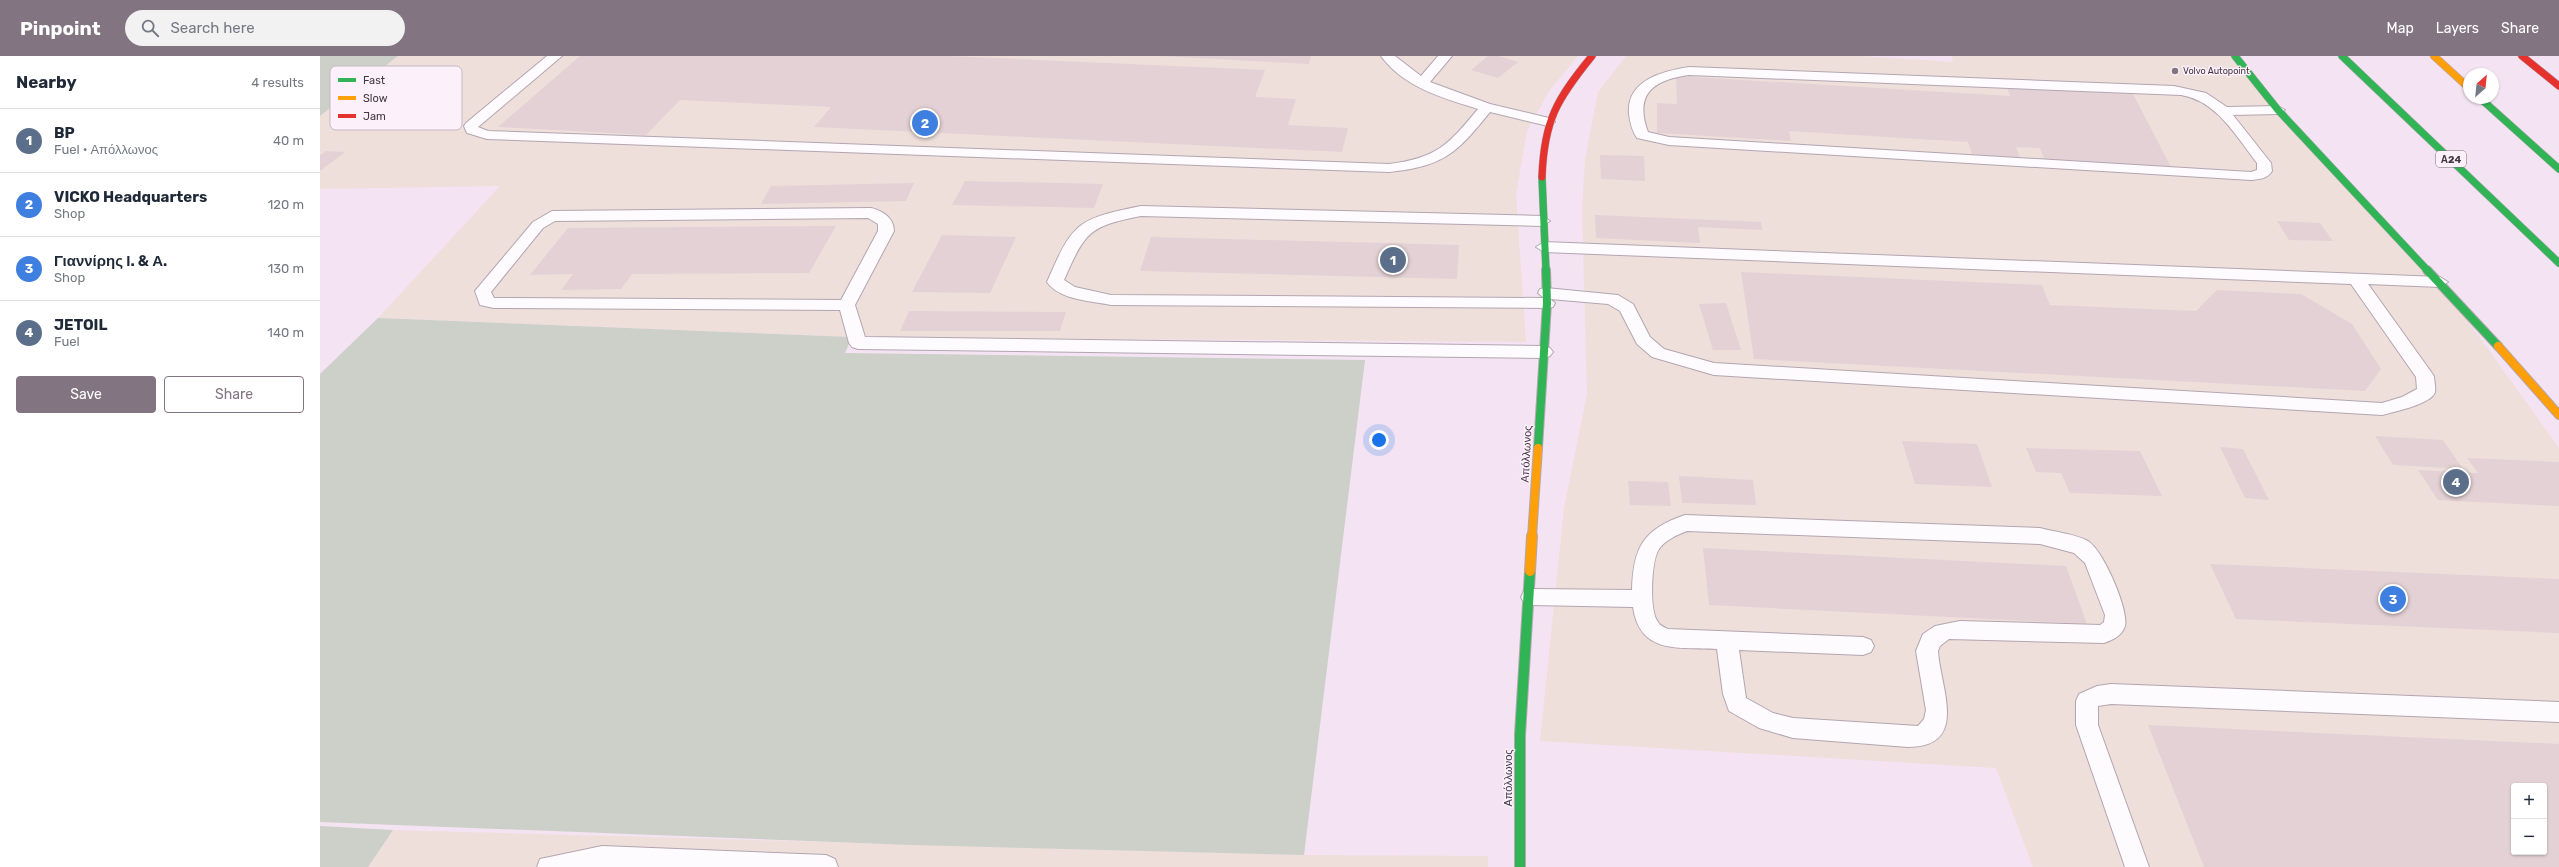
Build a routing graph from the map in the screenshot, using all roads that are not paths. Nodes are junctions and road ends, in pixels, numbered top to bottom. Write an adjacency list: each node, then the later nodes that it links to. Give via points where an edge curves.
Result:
1 (555, 56): 13 (lane, via 471,126 472,130 487,135 1389,168 1415,166 1451,150)
2 (1388, 56): 9 (lane, via 1396,66)
3 (1445, 56): 9 (lane)
4 (1592, 56): 16 (main road, Απόλλωνος, via 1558,100)
5 (2235, 56): 14 (main road)
6 (2342, 56): 20 (main road, Α24)
7 (2434, 56): 10 (main road)
8 (2522, 56): 11 (main road)
9 (1422, 82): 13 (lane)
10 (2463, 83)
11 (2559, 86)
12 (2487, 104): 17 (main road)
13 (1486, 109): 16 (lane)
14 (2278, 110): 15 (lane); 22 (main road)
15 (2223, 111): 15 (lane, via 2207,98 2191,92 2174,90 1689,71 1670,72 1643,88 1638,95 1635,109 1642,135 1669,141 2260,175 2265,171 2264,163)
16 (1548, 122): 18 (main road, Απόλλωνος, via 1542,158)
17 (2559, 168)
18 (1542, 221): 19 (main road, Απόλλωνος); 23 (lane, via 1141,211 1089,224 1071,244 1055,282 1070,291 1111,300)
19 (1544, 246): 21 (lane); 23 (main road, Απόλλωνος)
20 (2559, 263)
21 (2356, 279): 22 (lane); 23 (lane, via 2425,376 2426,392 2408,402 2382,409 1714,369 1658,353 1643,340 1627,308 1612,299)
22 (2440, 282): 26 (main road)
23 (1546, 298): 25 (main road, Απόλλωνος)
24 (847, 305): 24 (lane, via 886,231 886,223 871,213 552,216 538,225 483,291 486,301 494,303); 25 (lane, via 858,343)
25 (1544, 352): 27 (main road, Απόλλωνος)
26 (2559, 416)
27 (1530, 597): 28 (lane); 34 (main road, Απόλλωνος, via 1520,735)
28 (1642, 599): 29 (lane, via 1650,630 1656,635 1668,638); 29 (lane, via 1643,562 1658,535 1685,523 2040,536 2065,541 2081,547 2093,559 2116,615 2114,627 2104,634 1970,631 1944,632 1931,639 1926,649 1938,710 1935,725 1925,735 1908,737 1793,728 1767,721 1737,704)
29 (1727, 640): 30 (lane)
30 (1864, 646)
31 (2559, 712): 35 (lane, via 2111,694 2098,696 2087,702 2087,725)
32 (549, 867): 33 (lane, via 602,858)
33 (826, 867)
34 (1520, 867)
35 (2137, 867)

